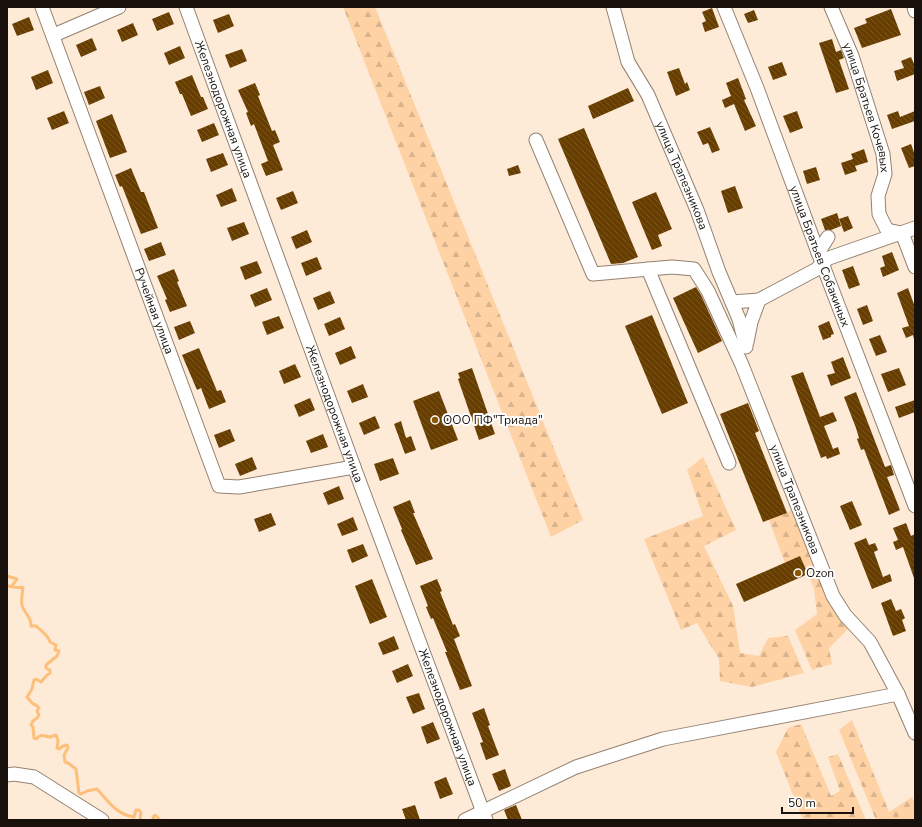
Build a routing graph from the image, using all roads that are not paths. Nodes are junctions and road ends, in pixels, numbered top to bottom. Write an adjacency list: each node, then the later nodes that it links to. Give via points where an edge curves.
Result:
1 (42, 7): 9 (street, Ручейная улица)
2 (119, 7): 9 (street)
3 (186, 7): 22 (street, Железнодорожная улица)
4 (613, 7): 18 (street, улица Трапезникова, via 628,62 648,95 697,210)
5 (724, 7): 14 (street, улица Братьев Собакиных)
6 (831, 7): 12 (street, улица Братьев Кочевых, via 852,56 883,154 885,174 878,196 879,214 887,230)
7 (914, 7): 8 (street)
8 (915, 11)
9 (54, 35): 22 (street, Ручейная улица, via 219,486 239,488)
10 (536, 140): 16 (street, via 593,274)
11 (915, 228): 12 (street)
12 (902, 233): 14 (street, via 829,258); 15 (street)
13 (828, 237): 14 (street)
14 (820, 258): 17 (street, via 817,269); 23 (street, улица Братьев Собакиных)
15 (915, 267)
16 (648, 269): 20 (street, улица Трапезникова, via 694,269 708,291); 21 (street)
17 (759, 300): 18 (street); 19 (street)
18 (732, 302): 19 (street, улица Трапезникова)
19 (746, 347): 20 (street)
20 (742, 365): 24 (street, улица Трапезникова, via 833,596 845,615 870,642)
21 (729, 463)
22 (354, 467): 28 (street, Железнодорожная улица)
23 (915, 506)
24 (898, 694): 25 (street, улица Трапезникова); 28 (street, via 663,740 576,767)
25 (912, 715): 26 (street, улица Трапезникова)
26 (915, 733)
27 (7, 775): 29 (street, via 34,777)
28 (484, 815): 30 (street)
29 (102, 820)
30 (465, 820)

